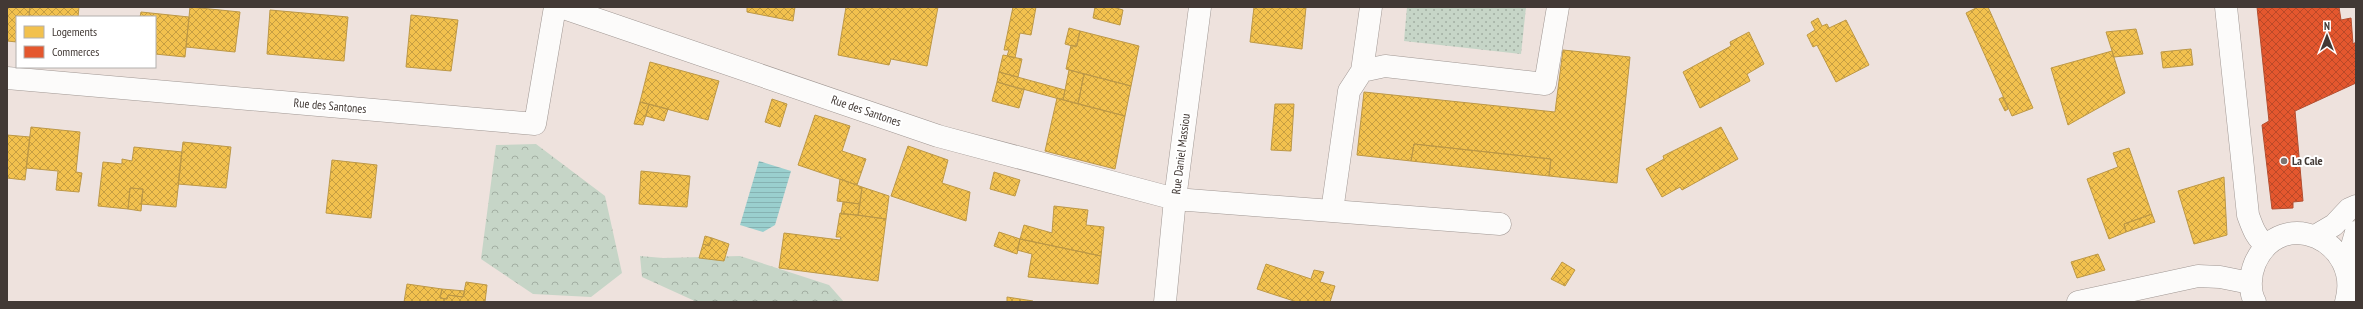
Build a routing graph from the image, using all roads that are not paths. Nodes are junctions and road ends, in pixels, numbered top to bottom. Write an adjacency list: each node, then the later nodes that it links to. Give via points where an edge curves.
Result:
1 (555, 7): 8 (street, Rue des Santones, via 535,124)
2 (561, 7): 9 (street, Rue des Santones, via 938,136)
3 (1200, 7): 9 (street, Rue Daniel Massiou)
4 (1371, 7): 7 (street)
5 (1558, 7): 7 (street, via 1545,84 1384,66)
6 (2226, 7): 15 (street, via 2248,215 2261,242)
7 (1362, 71): 11 (street, via 1349,91)
8 (7, 78)
9 (1175, 198): 11 (street, Rue des Santones); 18 (street, Rue Daniel Massiou)
10 (2356, 206): 14 (street, via 2349,208 2334,225)
11 (1332, 211): 12 (street, Rue des Santones)
12 (1500, 224)
13 (2356, 232): 16 (street)
14 (2317, 235): 15 (street, via 2291,234); 16 (street, via 2340,252)
15 (2267, 245): 17 (street, via 2252,269)
16 (2347, 264): 20 (street, via 2350,279)
17 (2252, 292): 19 (street, via 2220,277 2198,276)
18 (1165, 302)
19 (2078, 302)
20 (2346, 302)

